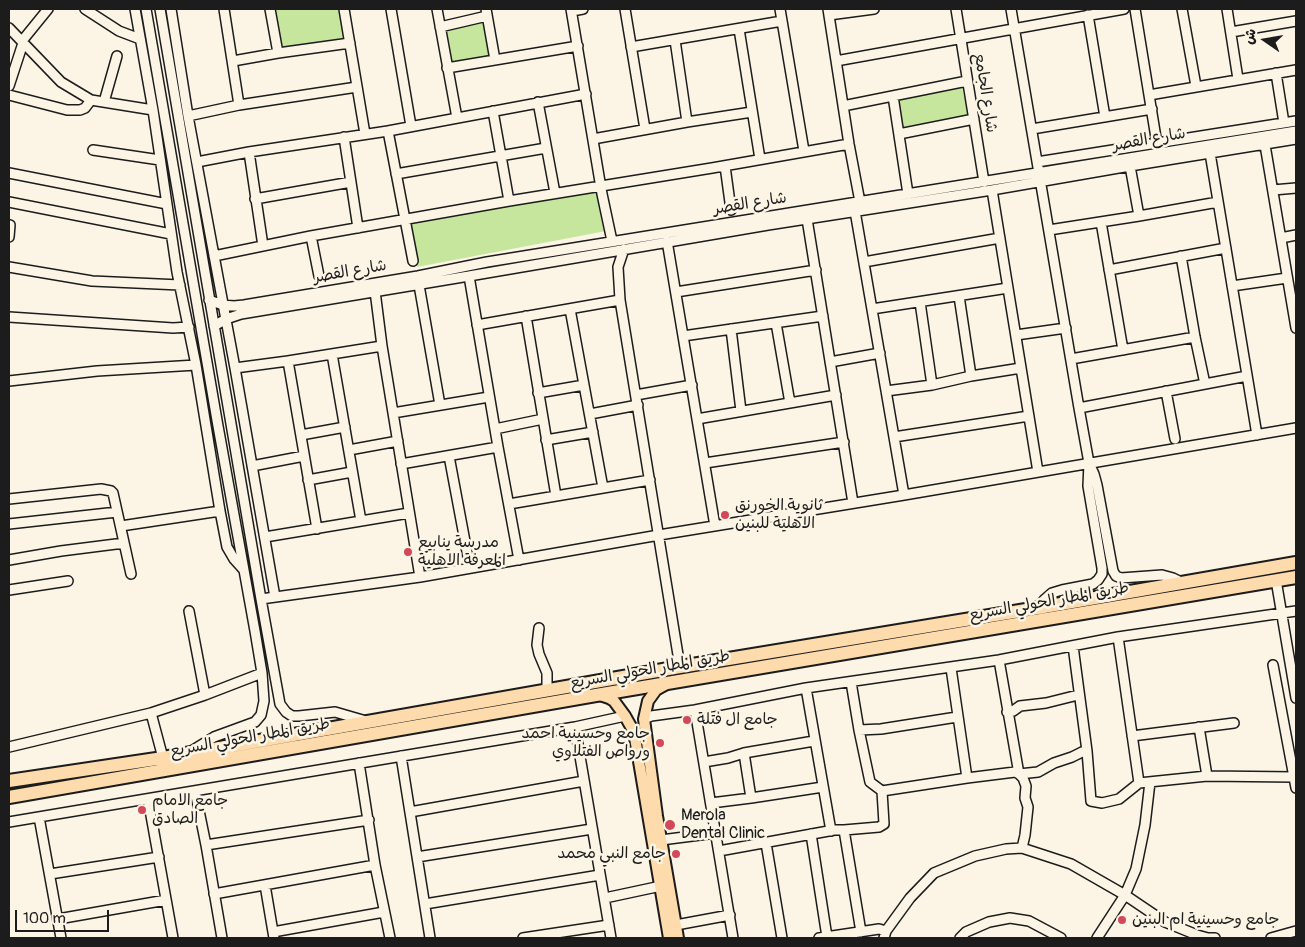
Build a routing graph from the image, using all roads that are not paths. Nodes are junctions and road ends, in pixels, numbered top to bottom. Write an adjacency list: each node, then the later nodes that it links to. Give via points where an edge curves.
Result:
1 (85, 9): 33 (street, via 120,31)
2 (134, 9): 33 (street)
3 (146, 9): 38 (street)
4 (160, 9): 35 (street)
5 (171, 9): 70 (street)
6 (224, 9): 45 (street)
7 (270, 9): 42 (street)
8 (344, 9): 39 (street)
9 (392, 9): 77 (street)
10 (437, 9): 28 (street)
11 (583, 9): 22 (street)
12 (625, 9): 41 (street)
13 (780, 9): 26 (street)
14 (874, 9): 23 (street)
15 (956, 9): 34 (street, شارع الجامع)
16 (1010, 9): 31 (street)
17 (1124, 9): 25 (street)
18 (1134, 9): 59 (street)
19 (1182, 9): 55 (street)
20 (1227, 9): 32 (street)
21 (44, 10): 37 (street)
22 (571, 10): 40 (street)
23 (828, 12): 46 (street)
24 (486, 13): 28 (street); 44 (street)
25 (1088, 16): 31 (street); 71 (street)
26 (782, 21): 30 (street); 94 (street)
27 (1296, 21): 32 (street)
28 (440, 27): 49 (street)
29 (9, 28): 37 (street)
30 (739, 29): 36 (street); 69 (street)
31 (1014, 30): 34 (street); 79 (street)
32 (1231, 32): 52 (street)
33 (140, 39): 67 (street)
34 (961, 39): 46 (street); 53 (street, شارع الجامع)
35 (165, 40): 38 (street, via 158,45); 47 (street)
36 (675, 40): 41 (street); 75 (street)
37 (23, 42): 54 (street); 61 (street, via 61,82)
38 (152, 42): 48 (street)
39 (350, 43): 42 (street); 56 (street)
40 (578, 46): 44 (street); 57 (street)
41 (631, 47): 78 (street)
42 (278, 53): 45 (street)
43 (117, 56): 62 (street)
44 (495, 60): 49 (street)
45 (233, 61): 64 (street)
46 (836, 61): 65 (street)
47 (169, 65): 48 (street, via 164,62); 120 (street)
48 (156, 68): 122 (street)
49 (447, 68): 72 (street)
50 (1296, 70): 51 (street)
51 (1276, 74): 52 (street); 76 (street)
52 (1238, 79): 55 (street)
53 (967, 81): 60 (street); 73 (street, شارع الجامع)
54 (9, 86)
55 (1196, 86): 59 (street)
56 (358, 87): 64 (street); 82 (street)
57 (586, 94): 63 (street); 85 (street)
58 (9, 95): 61 (street, via 67,110 85,108)
59 (1150, 95): 66 (street)
60 (893, 96): 65 (street); 83 (street)
61 (91, 100): 62 (street)
62 (104, 102): 67 (street)
63 (538, 102): 68 (street); 92 (street)
64 (240, 105): 70 (street)
65 (843, 106): 88 (street)
66 (1152, 109): 71 (street); 89 (street)
67 (153, 110): 99 (street)
68 (493, 111): 72 (street); 97 (street)
69 (752, 112): 75 (street); 98 (street)
70 (188, 116): 100 (street)
71 (1105, 117): 79 (street)
72 (457, 118): 77 (street)
73 (974, 119): 83 (street); 108 (street, شارع الجامع)
74 (1296, 121): 76 (street)
75 (686, 122): 78 (street)
76 (1284, 123): 89 (street)
77 (411, 126): 80 (street)
78 (645, 129): 85 (street)
79 (1032, 130): 101 (street)
80 (388, 131): 82 (street); 105 (street)
81 (1296, 131): 87 (street, شارع القصر)
82 (365, 134): 84 (street)
83 (899, 134): 114 (street)
84 (344, 137): 95 (street); 107 (street)
85 (593, 139): 109 (street)
86 (1296, 139): 90 (street, شارع القصر)
87 (1249, 143): 90 (street, شارع القصر); 91 (street, شارع القصر)
88 (849, 144): 94 (street); 118 (street)
89 (1157, 144): 101 (street)
90 (1265, 145): 112 (street)
91 (1224, 147): 96 (street, شارع القصر); 106 (street, شارع القصر, via 1130,158)
92 (546, 148): 97 (street); 113 (street)
93 (93, 150): 99 (street)
94 (804, 151): 98 (street)
95 (249, 152): 100 (street); 115 (street)
96 (1210, 153): 103 (street, شارع القصر); 119 (street)
97 (501, 156): 105 (street); 116 (street)
98 (760, 159): 102 (street)
99 (160, 160): 121 (street)
100 (197, 162): 147 (street)
101 (1037, 162): 106 (street)
102 (724, 166): 109 (street); 123 (street)
103 (1130, 166): 106 (street, شارع القصر); 125 (street)
104 (9, 173): 121 (street)
105 (396, 174): 128 (street)
106 (1039, 177): 108 (street, شارع القصر); 111 (street); 135 (street)
107 (351, 182): 115 (street); 134 (street)
108 (984, 182): 114 (street, شارع القصر)
109 (601, 186): 113 (street); 142 (street)
110 (1296, 188): 112 (street)
111 (992, 190): 124 (street); 140 (street)
112 (1273, 190): 141 (street)
113 (555, 194): 116 (street)
114 (908, 194): 118 (street, شارع القصر)
115 (255, 199): 144 (street)
116 (509, 201): 128 (street)
117 (9, 202): 136 (street)
118 (860, 202): 126 (street, شارع القصر)
119 (1218, 202): 125 (street); 145 (street)
120 (192, 203): 122 (street, via 184,208); 132 (street)
121 (168, 204): 136 (street)
122 (179, 205): 133 (street)
123 (731, 210)
124 (856, 211): 127 (street); 151 (street)
125 (1139, 216): 129 (street)
126 (781, 219): 127 (street); 130 (street, شارع القصر)
127 (807, 219): 155 (street)
128 (405, 220): 134 (street); 149 (street)
129 (1101, 222): 135 (street); 156 (street)
130 (756, 223): 142 (street, شارع القصر); 143 (street)
131 (10, 225): 139 (street)
132 (196, 225): 133 (street, via 188,222); 170 (street)
133 (183, 227): 154 (street)
134 (358, 228): 138 (street)
135 (1049, 230): 185 (street)
136 (171, 234): 157 (street)
137 (1296, 235): 141 (street)
138 (311, 236): 144 (street); 160 (street)
139 (9, 237)
140 (1000, 238): 151 (street); 166 (street)
141 (1281, 238): 162 (street)
142 (612, 241): 150 (street, شارع القصر)
143 (667, 242): 146 (street); 168 (street)
144 (263, 246): 147 (street)
145 (1226, 248): 148 (street); 165 (street)
146 (624, 249): 158 (street); 171 (street, via 618,267)
147 (214, 256): 173 (street)
148 (1181, 256): 156 (street); 189 (street)
149 (413, 261)
150 (495, 261): 152 (street, شارع القصر); 158 (street, via 493,267)
151 (864, 262): 175 (street)
152 (482, 263): 159 (street, via 485,268); 173 (street, شارع القصر, via 240,306)
153 (9, 267): 163 (street, via 92,281)
154 (191, 270): 157 (street); 247 (street)
155 (816, 270): 168 (street); 177 (street)
156 (1110, 270): 191 (street)
157 (178, 272): 163 (street)
158 (496, 272): 159 (street)
159 (483, 274): 161 (street)
160 (319, 276)
161 (469, 276): 164 (street); 182 (street)
162 (1287, 278): 165 (street); 181 (street)
163 (180, 285): 184 (street)
164 (419, 285): 167 (street); 214 (street)
165 (1232, 286): 201 (street)
166 (1008, 288): 169 (street); 187 (street)
167 (374, 291): 179 (street); 190 (street)
168 (676, 292): 188 (street)
169 (959, 296): 172 (street); 200 (street)
170 (209, 300): 173 (street, شارع القصر); 183 (street)
171 (620, 300): 174 (street); 210 (street)
172 (920, 302): 175 (street); 206 (street)
173 (223, 305): 179 (street)
174 (570, 309): 176 (street); 204 (street)
175 (872, 309): 192 (street)
176 (526, 316): 182 (street); 209 (street)
177 (823, 316): 180 (street); 196 (street)
178 (9, 317): 184 (street)
179 (226, 319): 183 (street); 198 (street)
180 (776, 323): 186 (street); 213 (street)
181 (1296, 323)
182 (478, 325): 212 (street)
183 (214, 326): 246 (street)
184 (189, 327): 197 (street)
185 (1066, 328): 187 (street); 194 (street)
186 (730, 329): 188 (street); 217 (street)
187 (1016, 335): 199 (street)
188 (683, 336): 205 (street)
189 (1195, 337): 191 (street); 203 (street)
190 (382, 346): 193 (street); 218 (street)
191 (1123, 350): 194 (street)
192 (880, 353): 196 (street); 207 (street)
193 (332, 354): 195 (street); 223 (street)
194 (1071, 360): 216 (street)
195 (288, 361): 198 (street); 227 (street)
196 (830, 362): 211 (street)
197 (196, 365): 202 (street); 255 (street)
198 (235, 368): 241 (street)
199 (1021, 368): 200 (street); 220 (street)
200 (971, 376): 206 (street)
201 (1247, 376): 203 (street); 228 (street)
202 (9, 381)
203 (1205, 384): 208 (street)
204 (584, 385): 209 (street); 219 (street)
205 (692, 385): 210 (street); 222 (street)
206 (932, 386): 207 (street)
207 (886, 390): 229 (street)
208 (1166, 391): 216 (street); 230 (street)
209 (538, 393): 221 (street)
210 (636, 395): 215 (street)
211 (836, 395): 213 (street); 233 (street)
212 (490, 397): 214 (street); 225 (street)
213 (790, 403): 217 (street)
214 (440, 405): 218 (street)
215 (638, 405): 219 (street); 245 (street)
216 (1079, 408): 239 (street)
217 (742, 411): 222 (street)
218 (393, 413): 232 (street)
219 (590, 414): 226 (street)
220 (1029, 416): 229 (street); 243 (street)
221 (543, 419): 225 (street); 231 (street)
222 (697, 419): 238 (street)
223 (345, 427): 227 (street); 235 (street)
224 (1296, 428): 228 (street)
225 (495, 429): 234 (street)
226 (593, 432): 231 (street); 248 (street)
227 (301, 435): 236 (street)
228 (1257, 435): 239 (street)
229 (894, 437): 249 (street)
230 (1175, 439)
231 (546, 440): 250 (street)
232 (398, 441): 235 (street); 240 (street)
233 (844, 442): 238 (street); 252 (street)
234 (498, 448): 237 (street); 253 (street)
235 (348, 450): 242 (street)
236 (304, 456): 241 (street); 244 (street)
237 (449, 456): 240 (street); 270 (street)
238 (705, 463): 262 (street)
239 (1089, 463): 243 (street); 277 (street, via 1097,486 1114,574 1121,578 1162,575); 281 (street, via 1088,486 1102,574 1093,584 1052,594)
240 (401, 464): 258 (street)
241 (252, 466): 265 (street)
242 (352, 472): 244 (street); 259 (street)
243 (1038, 472): 249 (street)
244 (308, 480): 263 (street)
245 (650, 480): 248 (street); 264 (street)
246 (241, 482): 247 (street, via 235,487); 254 (street)
247 (228, 485): 256 (street)
248 (603, 488): 250 (street)
249 (904, 495): 252 (street)
250 (556, 496): 253 (street)
251 (9, 499): 257 (street, via 106,489 113,493)
252 (854, 503): 262 (street)
253 (509, 504): 268 (street)
254 (245, 506): 256 (street, via 238,505); 280 (street)
255 (220, 510): 261 (street); 271 (street, via 227,547)
256 (233, 510): 271 (street)
257 (117, 512): 260 (street); 261 (street)
258 (409, 513): 259 (street); 273 (street)
259 (361, 521): 263 (street)
260 (9, 524)
261 (121, 526): 266 (street)
262 (715, 526): 264 (street)
263 (317, 529): 265 (street)
264 (659, 535): 268 (street); 291 (street)
265 (265, 537): 279 (street)
266 (124, 543): 267 (street); 272 (street)
267 (9, 560)
268 (519, 560): 270 (street)
269 (1296, 563): 277 (highway, طريق المطار الحولي السريع)
270 (470, 568): 273 (street)
271 (243, 570): 293 (street)
272 (131, 574)
273 (420, 577): 279 (street)
274 (1296, 577): 275 (highway, طريق المطار الحولي السريع)
275 (1276, 580): 284 (street); 295 (highway, طريق المطار الحولي السريع)
276 (68, 581): 278 (street)
277 (1183, 583): 281 (highway, طريق المطار الحولي السريع)
278 (9, 590)
279 (276, 597): 280 (street)
280 (260, 599): 308 (street, via 283,710 296,716 335,712 360,720)
281 (1038, 608): 291 (highway, طريق المطار الحولي السريع)
282 (189, 611): 298 (street)
283 (1296, 611): 284 (street)
284 (1282, 613): 286 (street); 289 (street)
285 (539, 628): 297 (street, via 537,645 547,674)
286 (1118, 637): 287 (street); 313 (street)
287 (1073, 646): 288 (street); 300 (street)
288 (999, 660): 292 (street); 304 (street)
289 (1293, 661): 301 (street)
290 (1273, 665): 325 (street)
291 (680, 667): 297 (highway, طريق المطار الحولي السريع)
292 (951, 668): 294 (street); 306 (street)
293 (262, 673): 298 (street); 317 (street, via 264,701 258,719)
294 (851, 682): 296 (street); 312 (street)
295 (669, 683): 299 (highway, طريق المطار الحولي السريع); 307 (main road, via 656,690 648,701)
296 (806, 688): 302 (street); 314 (street)
297 (547, 690): 308 (highway, طريق المطار الحولي السريع)
298 (205, 695): 303 (street)
299 (596, 695): 305 (main road, via 614,701); 335 (highway, طريق المطار الحولي السريع)
300 (1078, 696): 304 (street, via 1020,706); 316 (street)
301 (1296, 698)
302 (695, 710): 307 (street); 321 (street)
303 (151, 712): 315 (street); 320 (street)
304 (1008, 712): 323 (street)
305 (625, 716): 310 (street); 343 (main road, via 634,732)
306 (958, 717): 312 (street); 326 (street)
307 (644, 719): 343 (main road)
308 (376, 720): 317 (highway, طريق المطار الحولي السريع)
309 (1234, 722): 311 (street)
310 (575, 727): 319 (street); 328 (street)
311 (1200, 727): 313 (street); 324 (street)
312 (859, 730): 334 (street, via 870,782)
313 (1132, 736): 330 (street)
314 (814, 741): 318 (street); 331 (street)
315 (9, 747)
316 (1087, 751): 323 (street, via 1038,772); 330 (street, via 1091,801 1102,803 1119,798)
317 (184, 753): 320 (highway, طريق المطار الحولي السريع)
318 (744, 753): 321 (street); 336 (street)
319 (401, 756): 322 (street); 339 (street)
320 (163, 758): 327 (highway, طريق المطار الحولي السريع)
321 (704, 762): 338 (street)
322 (359, 763): 333 (street); 341 (street)
323 (1019, 774): 326 (street); 352 (street, via 1026,786 1028,807)
324 (1207, 776): 325 (street); 329 (street)
325 (1294, 777): 332 (street)
326 (967, 778): 334 (street)
327 (9, 781)
328 (584, 781): 339 (street); 344 (street)
329 (1150, 782): 330 (street); 362 (street, via 1136,869)
330 (1139, 783)
331 (823, 787): 336 (street); 346 (street)
332 (1296, 788)
333 (195, 791): 337 (street); 351 (street)
334 (882, 791): 345 (street, via 884,824)
335 (9, 797)
336 (751, 798): 338 (street)
337 (148, 799): 340 (street); 354 (street)
338 (711, 803): 347 (street)
339 (410, 812): 355 (street)
340 (40, 817): 342 (street); 357 (street)
341 (369, 820): 351 (street); 356 (street)
342 (9, 822)
343 (655, 827): 349 (main road); 360 (main road)
344 (592, 829): 355 (street); 358 (street)
345 (844, 830): 346 (street); 372 (street)
346 (831, 831): 348 (street)
347 (716, 833): 349 (street); 353 (street)
348 (811, 834): 350 (street); 387 (street)
349 (661, 840): 370 (main road)
350 (766, 843): 353 (street); 386 (street)
351 (206, 845): 361 (street)
352 (1022, 848): 362 (street, via 1071,864); 374 (street, via 975,856 934,873 910,898)
353 (719, 851): 367 (street)
354 (159, 857): 357 (street); 364 (street)
355 (417, 857): 365 (street)
356 (375, 865): 359 (street); 366 (street)
357 (50, 874): 368 (street)
358 (600, 875): 363 (street); 365 (street)
359 (264, 885): 361 (street); 373 (street)
360 (661, 886): 363 (street); 383 (main road)
361 (214, 894): 378 (street)
362 (1125, 895): 390 (street); 391 (street, via 1165,922)
363 (605, 898): 369 (street)
364 (166, 900): 368 (street); 377 (street)
365 (425, 904): 380 (street)
366 (384, 912): 373 (street); 379 (street)
367 (730, 915): 370 (street); 385 (street)
368 (58, 919): 376 (street)
369 (609, 925): 381 (street); 382 (street)
370 (676, 925): 384 (main road)
371 (1296, 931): 393 (street)
372 (861, 932): 374 (street, via 879,929); 387 (street)
373 (273, 935)
374 (885, 935)
375 (1047, 935): 388 (street, via 1029,921 1010,918 989,922); 389 (street)
376 (61, 938)
377 (173, 938)
378 (222, 938)
379 (390, 938)
380 (430, 938)
381 (523, 938)
382 (612, 938)
383 (669, 938)
384 (678, 938)
385 (733, 938)
386 (782, 938)
387 (823, 938)
388 (960, 938)
389 (1061, 938)
390 (1097, 938)
391 (1208, 938): 392 (street)
392 (1215, 938)
393 (1271, 938)

